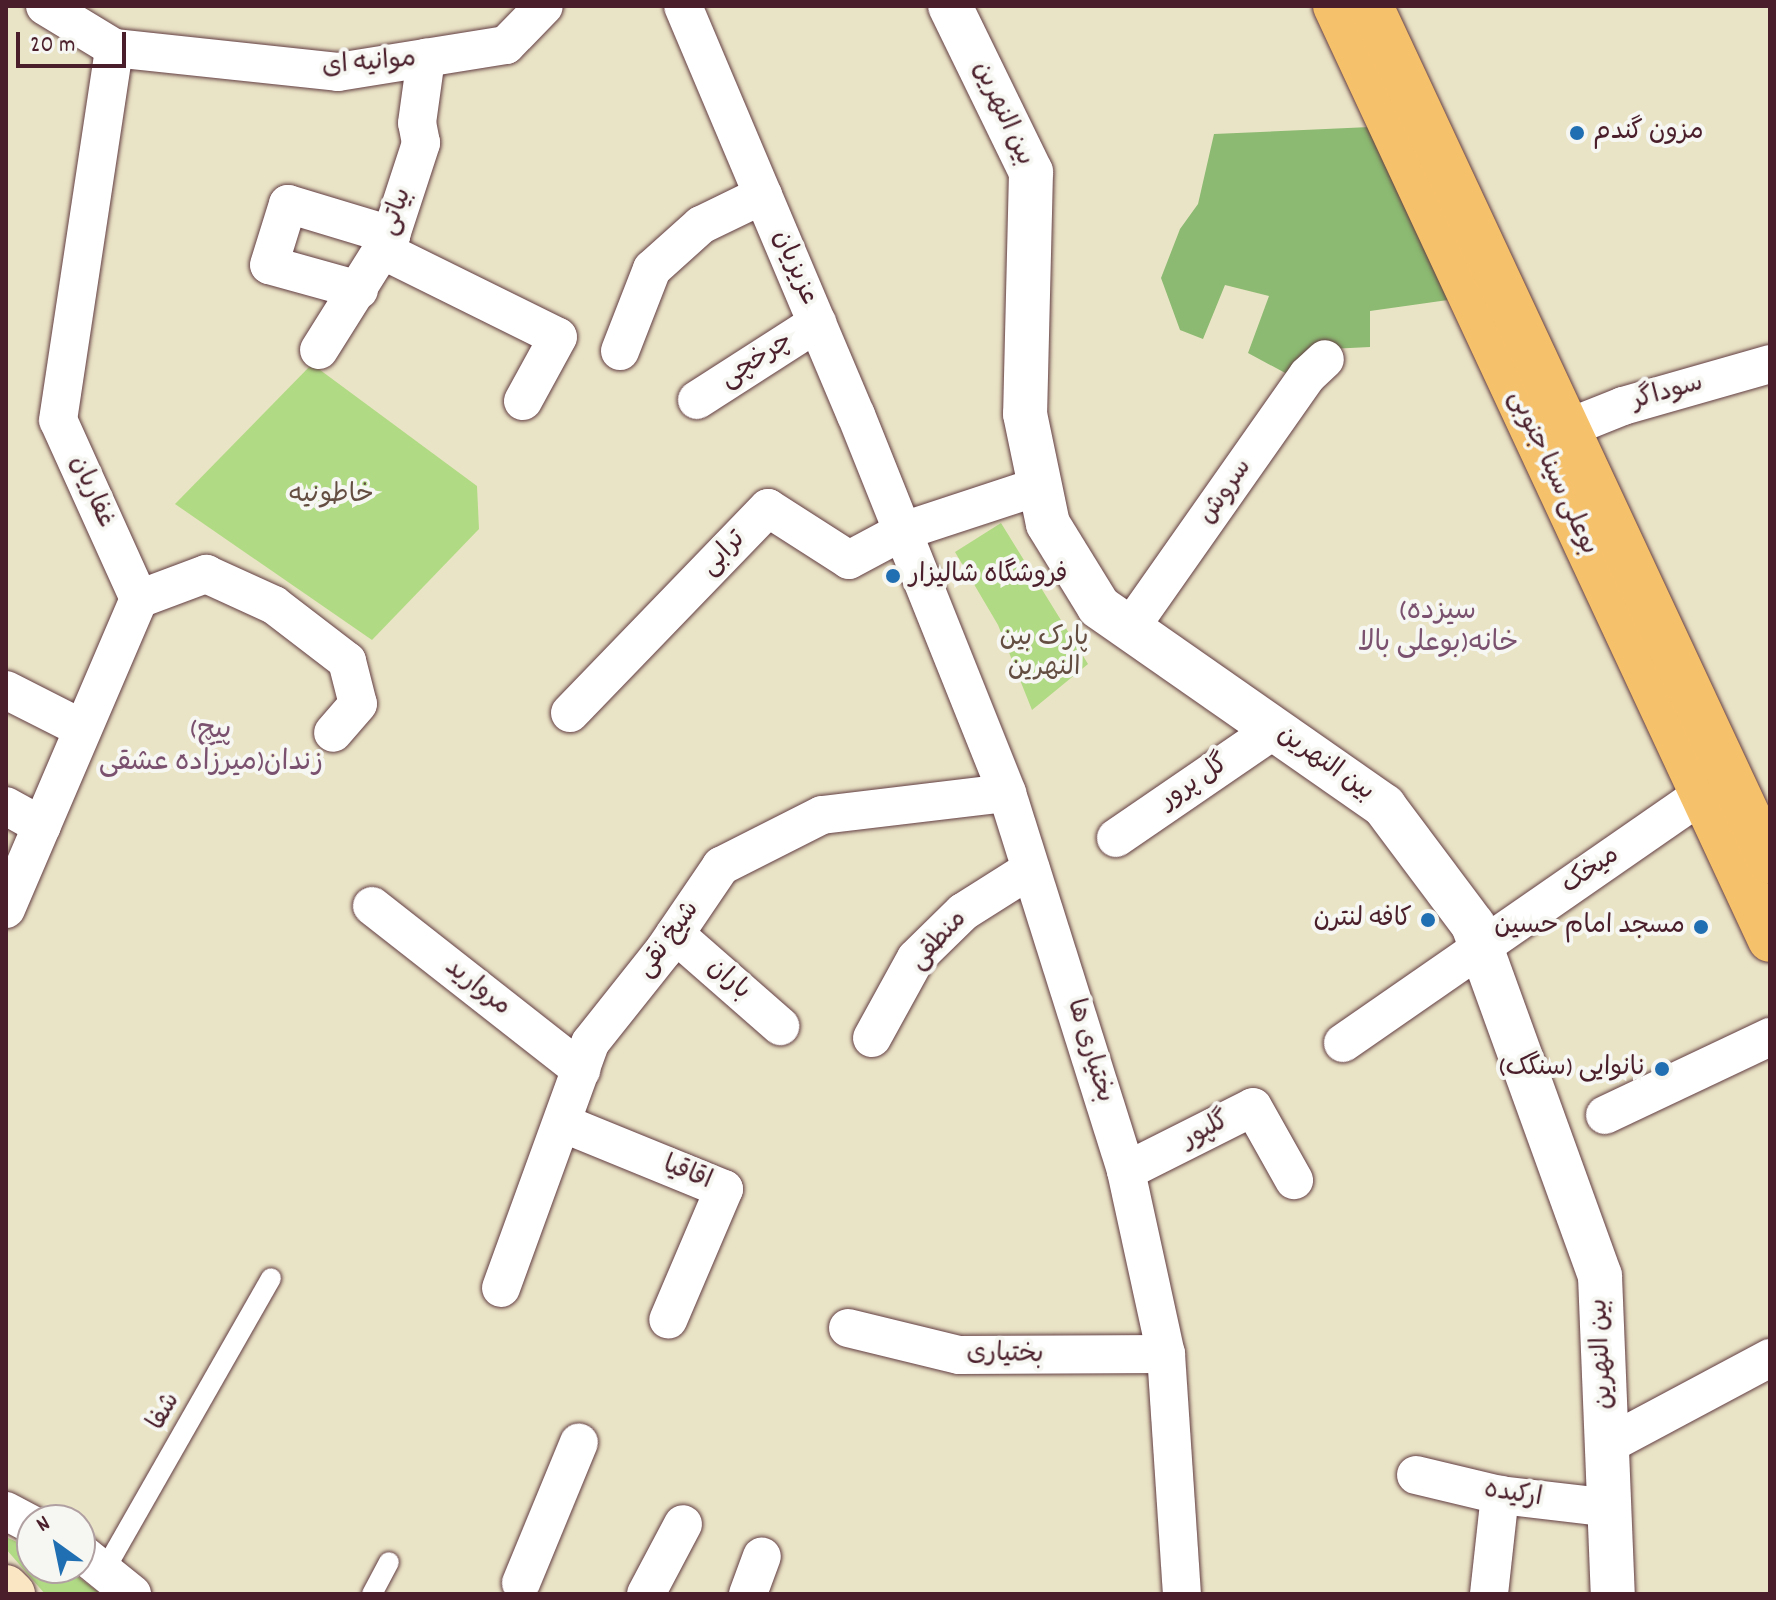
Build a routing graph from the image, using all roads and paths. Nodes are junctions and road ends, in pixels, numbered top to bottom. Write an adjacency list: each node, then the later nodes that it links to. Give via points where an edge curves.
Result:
1 (45, 6): 7 (street, موانیه ای)
2 (544, 6): 8 (street, موانیه ای, via 506,45)
3 (683, 6): 9 (street, عزیزیان)
4 (950, 6): 20 (street, بین النهرین, via 1031,172 1025,414)
5 (1335, 6): 30 (main road, بوعلی سینا جنوبی)
6 (1371, 6): 19 (main road, بوعلی سینا جنوبی)
7 (101, 29): 8 (street, موانیه ای, via 338,72); 22 (street, غفاریان, via 58,420)
8 (426, 58): 10 (street, بیاتی, via 417,123 421,143)
9 (763, 195): 12 (street, عزیزیان); 14 (street, via 701,225 652,269)
10 (387, 243): 11 (street, بیاتی); 11 (street, via 288,204 269,265); 18 (street, via 558,337)
11 (359, 290): 13 (street, بیاتی)
12 (817, 323): 17 (street, چرخچی); 21 (street, عزیزیان)
13 (319, 350)
14 (620, 351)
15 (1325, 359): 23 (street, سروش, via 1308,375)
16 (1770, 364): 19 (street, سوداگر, via 1623,406)
17 (697, 400)
18 (523, 401)
19 (1568, 428): 34 (main road, بوعلی سینا جنوبی)
20 (1040, 486): 21 (street); 23 (street, بین النهرین, via 1048,524 1099,607)
21 (903, 531): 25 (street, ترابی, via 849,560 768,508); 29 (street, بختیاری ها)
22 (139, 599): 26 (street); 28 (street, via 206,574 274,605 347,661 358,704)
23 (1130, 628): 27 (street, بین النهرین)
24 (6, 690): 26 (street)
25 (570, 713)
26 (83, 729): 32 (street)
27 (1275, 729): 33 (street, گل پرور); 40 (street, بین النهرین, via 1384,806 1473,925)
28 (333, 733)
29 (1007, 793): 35 (street, بختیاری ها); 38 (street, شیخ نقی, via 822,815 721,866)
30 (1702, 794): 39 (main road, بوعلی سینا جنوبی); 40 (street, میخک)
31 (6, 806): 32 (street)
32 (42, 826): 37 (street)
33 (1116, 838)
34 (1770, 862)
35 (1031, 869): 43 (street, منطقی, via 963,912 916,958); 48 (street, بختیاری ها)
36 (372, 906): 45 (street, مروارید)
37 (6, 909)
38 (675, 934): 41 (street, باران); 45 (street, شیخ نقی, via 590,1043)
39 (1770, 940)
40 (1481, 948): 44 (street, میخک); 57 (street, بین النهرین, via 1600,1276)
41 (780, 1026)
42 (1770, 1037): 46 (street)
43 (872, 1038)
44 (1343, 1043)
45 (581, 1070): 47 (street, شیخ نقی)
46 (1605, 1115)
47 (562, 1123): 51 (street, شیخ نقی); 52 (street, اقاقیا, via 724,1189)
48 (1126, 1171): 49 (street, گلپور, via 1253,1107); 54 (street, بختیاری ها)
49 (1294, 1180)
50 (271, 1278): 64 (lane, شفا)
51 (501, 1288)
52 (668, 1320)
53 (848, 1328): 54 (street, بختیاری, via 959,1355)
54 (1166, 1354): 71 (street, بختیاری ها)
55 (1770, 1358): 57 (street)
56 (579, 1442): 66 (street)
57 (1607, 1445): 60 (street, بین النهرین)
58 (1416, 1475): 59 (street, ارکیده)
59 (1500, 1495): 60 (street, ارکیده); 72 (street)
60 (1610, 1508): 73 (street, بین النهرین)
61 (683, 1524): 69 (street)
62 (762, 1556): 70 (street)
63 (389, 1562): 68 (lane)
64 (106, 1573)
65 (6, 1587): 67 (main road)
66 (529, 1590)
67 (13, 1594)
68 (372, 1594)
69 (646, 1594)
70 (748, 1594)
71 (1182, 1594)
72 (1489, 1594)
73 (1613, 1594)

